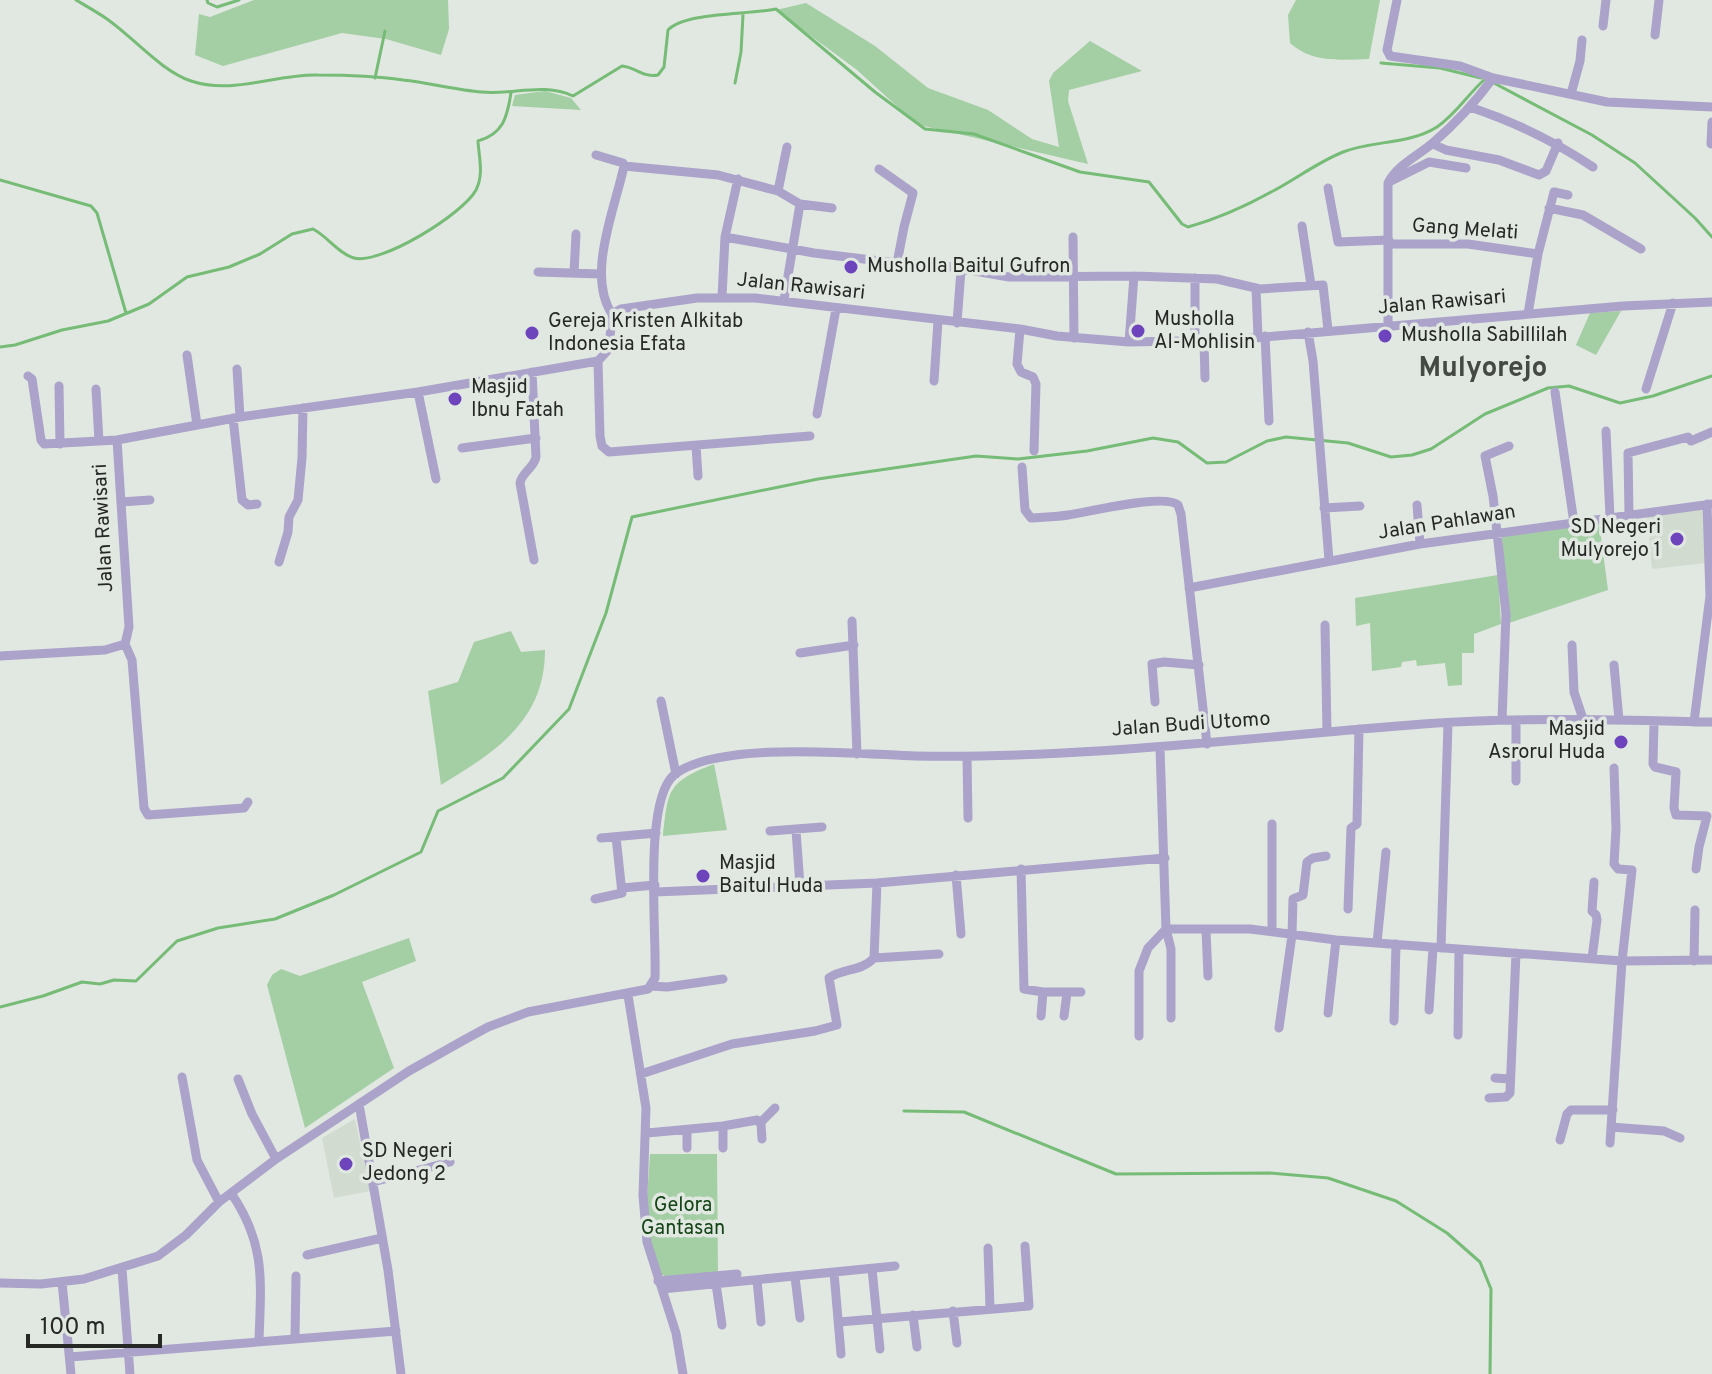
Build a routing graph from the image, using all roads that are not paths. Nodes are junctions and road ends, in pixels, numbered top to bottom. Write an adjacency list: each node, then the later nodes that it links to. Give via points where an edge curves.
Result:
1 (1397, 0): 7 (street, via 1387,54 1460,66)
2 (1606, 0): 4 (street)
3 (1659, 0): 5 (street)
4 (1603, 26)
5 (1655, 35)
6 (1582, 40): 8 (street)
7 (1491, 81): 8 (street); 9 (street)
8 (1571, 94): 10 (street, via 1607,102)
9 (1470, 107): 12 (street); 13 (street)
10 (1712, 107)
11 (1712, 122): 14 (street)
12 (1558, 143): 13 (street, via 1539,175); 18 (street)
13 (1433, 144): 22 (street, via 1401,165)
14 (1711, 144)
15 (787, 147): 24 (street)
16 (596, 155): 17 (street)
17 (624, 166): 21 (street); 41 (street)
18 (1593, 167)
19 (1466, 168): 22 (street, via 1429,162)
20 (879, 169): 37 (street, via 913,193)
21 (738, 179): 24 (street); 31 (street)
22 (1388, 183): 33 (street)
23 (1328, 188): 33 (street, Gang Melati, via 1338,242)
24 (778, 191): 26 (street)
25 (1568, 195): 28 (street, via 1554,192)
26 (800, 204): 27 (street); 35 (street)
27 (832, 208)
28 (1549, 208): 34 (street, via 1583,215); 36 (street)
29 (1302, 226): 45 (street)
30 (576, 234): 40 (street)
31 (725, 237): 35 (street); 47 (street)
32 (1073, 237): 43 (street)
33 (1389, 242): 36 (street, Gang Melati, via 1468,244); 56 (street)
34 (1641, 249)
35 (791, 250): 37 (street); 48 (street)
36 (1538, 254): 53 (street)
37 (897, 263): 38 (street)
38 (961, 270): 43 (street); 55 (street)
39 (538, 272): 40 (street)
40 (574, 273): 41 (street)
41 (601, 274): 52 (street)
42 (1134, 276): 43 (street); 44 (street); 63 (street)
43 (1074, 278): 61 (street)
44 (1195, 278): 46 (street); 62 (street)
45 (1311, 285): 46 (street); 58 (street, via 1323,285)
46 (1256, 288): 60 (street)
47 (722, 297): 48 (street, Jalan Rawisari); 52 (street, Jalan Rawisari, via 655,303)
48 (784, 300): 51 (street, Jalan Rawisari)
49 (1712, 302): 50 (street, Jalan Rawisari)
50 (1673, 303): 53 (street, Jalan Rawisari); 73 (street)
51 (836, 309): 54 (street, Jalan Rawisari); 77 (street)
52 (612, 314): 65 (street, via 609,349)
53 (1528, 314): 56 (street, Jalan Rawisari)
54 (938, 321): 55 (street, Jalan Rawisari); 70 (street)
55 (957, 323): 57 (street, Jalan Rawisari)
56 (1388, 326): 58 (street, Jalan Rawisari)
57 (1020, 329): 61 (street, Jalan Rawisari); 91 (street, via 1017,364 1036,384)
58 (1328, 330): 59 (street, Jalan Rawisari)
59 (1308, 332): 60 (street, Jalan Rawisari); 101 (street)
60 (1261, 337): 62 (street, Jalan Rawisari); 79 (street)
61 (1074, 338): 63 (street, Jalan Rawisari)
62 (1199, 341): 63 (street, Jalan Rawisari); 69 (street)
63 (1129, 342)
64 (187, 355): 80 (street)
65 (598, 361): 67 (street, Jalan Rawisari); 88 (street, via 605,450)
66 (237, 369): 78 (street)
67 (532, 372): 74 (street, Jalan Rawisari); 84 (street)
68 (28, 376): 87 (street, via 41,440)
69 (1205, 378)
70 (934, 381)
71 (59, 386): 87 (street)
72 (96, 389): 86 (street)
73 (1646, 389)
74 (418, 392): 76 (street, Jalan Rawisari); 94 (street)
75 (1555, 392): 104 (street)
76 (303, 408): 78 (street, Jalan Rawisari); 109 (street, via 298,500)
77 (817, 414)
78 (236, 418): 80 (street, Jalan Rawisari); 97 (street, via 242,500)
79 (1269, 421)
80 (197, 425): 85 (street, Jalan Rawisari)
81 (1606, 431): 103 (street)
82 (1712, 432): 102 (street, via 1628,453)
83 (810, 436): 88 (street)
84 (536, 438): 90 (street); 107 (street, via 535,462 520,483)
85 (117, 440): 86 (street); 96 (street, Jalan Rawisari)
86 (99, 441): 87 (street)
87 (60, 444)
88 (696, 446): 93 (street)
89 (1509, 446): 105 (street, via 1485,456)
90 (462, 448)
91 (1034, 451)
92 (1022, 467): 110 (street, via 1025,510 1031,518 1115,504 1175,501)
93 (698, 476)
94 (436, 479)
95 (150, 500): 96 (street)
96 (121, 502): 113 (street, Jalan Rawisari, via 129,627)
97 (257, 504)
98 (1710, 504): 102 (street, Jalan Pahlawan); 127 (street, via 1710,596)
99 (1417, 505): 106 (street)
100 (1360, 506): 101 (street)
101 (1324, 508): 108 (street)
102 (1629, 514): 103 (street, Jalan Pahlawan)
103 (1610, 517): 104 (street, Jalan Pahlawan)
104 (1574, 523): 105 (street, Jalan Pahlawan)
105 (1498, 533): 106 (street, Jalan Pahlawan); 123 (street, via 1506,623)
106 (1420, 544): 108 (street, Jalan Pahlawan)
107 (534, 560)
108 (1329, 560): 110 (street, Jalan Pahlawan)
109 (279, 562)
110 (1189, 588): 118 (street)
111 (852, 621): 114 (street)
112 (1325, 625): 131 (street)
113 (125, 644): 117 (street, via 105,650); 139 (street, Jalan Rawisari, via 132,660 148,815 244,808)
114 (854, 645): 116 (street); 134 (street)
115 (1572, 645): 122 (street, via 1574,692)
116 (800, 653)
117 (0, 656)
118 (1199, 665): 121 (street, via 1152,664); 132 (street)
119 (1614, 665): 125 (street)
120 (661, 701): 137 (street)
121 (1155, 702)
122 (1583, 719): 124 (street, Jalan Budi Utomo); 125 (street, Jalan Budi Utomo)
123 (1502, 720): 124 (street, Jalan Budi Utomo); 129 (street, Jalan Budi Utomo)
124 (1516, 720): 138 (street)
125 (1619, 720): 126 (street, Jalan Budi Utomo)
126 (1654, 722): 127 (street, Jalan Budi Utomo); 152 (street, via 1653,764 1676,772 1676,815 1707,816)
127 (1694, 722): 128 (street, Jalan Budi Utomo)
128 (1712, 722)
129 (1448, 723): 130 (street, Jalan Budi Utomo); 170 (street)
130 (1359, 729): 131 (street, Jalan Budi Utomo); 160 (street)
131 (1327, 732): 132 (street, Jalan Budi Utomo)
132 (1207, 744): 133 (street, Jalan Budi Utomo)
133 (1160, 748): 135 (street, Jalan Budi Utomo); 150 (street)
134 (857, 754): 135 (street, Jalan Budi Utomo); 137 (street, Jalan Budi Utomo, via 732,754)
135 (967, 757): 140 (street)
136 (1614, 768): 177 (street, via 1614,864 1632,870)
137 (676, 774): 145 (street, via 662,792)
138 (1516, 781)
139 (248, 802)
140 (968, 818)
141 (1272, 824): 164 (street)
142 (822, 827): 143 (street)
143 (796, 830): 144 (street); 156 (street)
144 (770, 831)
145 (656, 833): 146 (street); 158 (street)
146 (616, 837): 147 (street); 157 (street)
147 (601, 838)
148 (1386, 852): 168 (street)
149 (1326, 856): 166 (street, via 1307,862 1303,895 1293,899)
150 (1165, 858): 151 (street); 162 (street)
151 (1021, 869): 153 (street); 182 (street, via 1024,987)
152 (1696, 869)
153 (956, 875): 155 (street); 165 (street)
154 (1594, 882): 175 (street)
155 (877, 883): 156 (street); 174 (street)
156 (800, 886): 158 (street)
157 (622, 888): 158 (street); 159 (street, via 622,893)
158 (655, 888): 181 (street)
159 (595, 899)
160 (1348, 909)
161 (1695, 910): 178 (street)
162 (1166, 929): 163 (street); 190 (street); 194 (street, via 1148,948 1139,971)
163 (1206, 930): 164 (street); 179 (street)
164 (1272, 931): 166 (street)
165 (961, 934)
166 (1292, 935): 167 (street); 192 (street)
167 (1336, 940): 168 (street); 187 (street)
168 (1377, 943): 169 (street)
169 (1396, 944): 170 (street); 191 (street)
170 (1437, 948): 171 (street); 186 (street)
171 (1459, 950): 172 (street); 193 (street)
172 (1516, 953): 175 (street); 199 (street)
173 (939, 954): 174 (street)
174 (874, 958): 195 (street, via 861,968 830,977 835,1026 732,1044)
175 (1592, 958): 177 (street)
176 (1712, 960): 178 (street)
177 (1622, 961): 178 (street); 203 (street)
178 (1694, 961)
179 (1208, 976)
180 (723, 979): 181 (street)
181 (651, 986): 185 (street)
182 (1043, 992): 184 (street); 188 (street)
183 (1081, 992): 184 (street)
184 (1067, 993): 189 (street)
185 (628, 995): 195 (street); 201 (street, via 511,1017)
186 (1429, 1010)
187 (1328, 1013)
188 (1041, 1016)
189 (1064, 1016)
190 (1171, 1018)
191 (1394, 1021)
192 (1279, 1028)
193 (1458, 1035)
194 (1139, 1036)
195 (641, 1074): 208 (street)
196 (182, 1077): 219 (street, via 197,1160)
197 (1495, 1078): 199 (street)
198 (238, 1079): 215 (street)
199 (1510, 1079): 200 (street, via 1508,1096)
200 (1489, 1098)
201 (359, 1104): 215 (street); 217 (street)
202 (775, 1108): 204 (street)
203 (1613, 1110): 206 (street); 211 (street, via 1571,1110)
204 (760, 1123): 205 (street); 210 (street)
205 (723, 1126): 207 (street); 214 (street)
206 (1611, 1127): 209 (street, via 1664,1131); 212 (street)
207 (687, 1130): 208 (street); 213 (street)
208 (647, 1133): 235 (street, via 644,1217)
209 (1680, 1138)
210 (762, 1139)
211 (1560, 1140)
212 (1610, 1143)
213 (687, 1148)
214 (723, 1148)
215 (276, 1159): 218 (street)
216 (450, 1162): 217 (street)
217 (373, 1182): 220 (street)
218 (231, 1193): 219 (street); 246 (street, via 257,1245)
219 (219, 1202): 225 (street, via 170,1248)
220 (382, 1238): 223 (street); 244 (street)
221 (1025, 1246): 236 (street, via 1029,1306)
222 (988, 1248): 236 (street)
223 (307, 1255)
224 (895, 1266): 226 (street)
225 (122, 1269): 232 (street); 250 (street)
226 (872, 1269): 227 (street); 240 (street)
227 (834, 1273): 230 (street); 242 (street)
228 (737, 1274): 235 (street)
229 (296, 1276): 245 (street)
230 (795, 1277): 231 (street); 239 (street)
231 (757, 1280): 234 (street); 241 (street)
232 (62, 1282): 233 (street); 252 (street)
233 (0, 1283)
234 (716, 1284): 235 (street); 243 (street)
235 (660, 1285): 256 (street)
236 (990, 1308): 237 (street)
237 (953, 1311): 238 (street); 247 (street)
238 (913, 1315): 240 (street); 248 (street)
239 (800, 1318)
240 (877, 1318): 242 (street); 249 (street)
241 (761, 1322)
242 (839, 1322): 251 (street)
243 (722, 1325)
244 (396, 1331): 245 (street); 255 (street)
245 (295, 1337): 246 (street)
246 (259, 1340): 250 (street)
247 (957, 1343)
248 (917, 1347)
249 (880, 1349)
250 (127, 1353): 252 (street); 254 (street)
251 (841, 1354)
252 (70, 1357): 253 (street)
253 (71, 1374)
254 (130, 1374)
255 (401, 1374)
256 (683, 1374)

